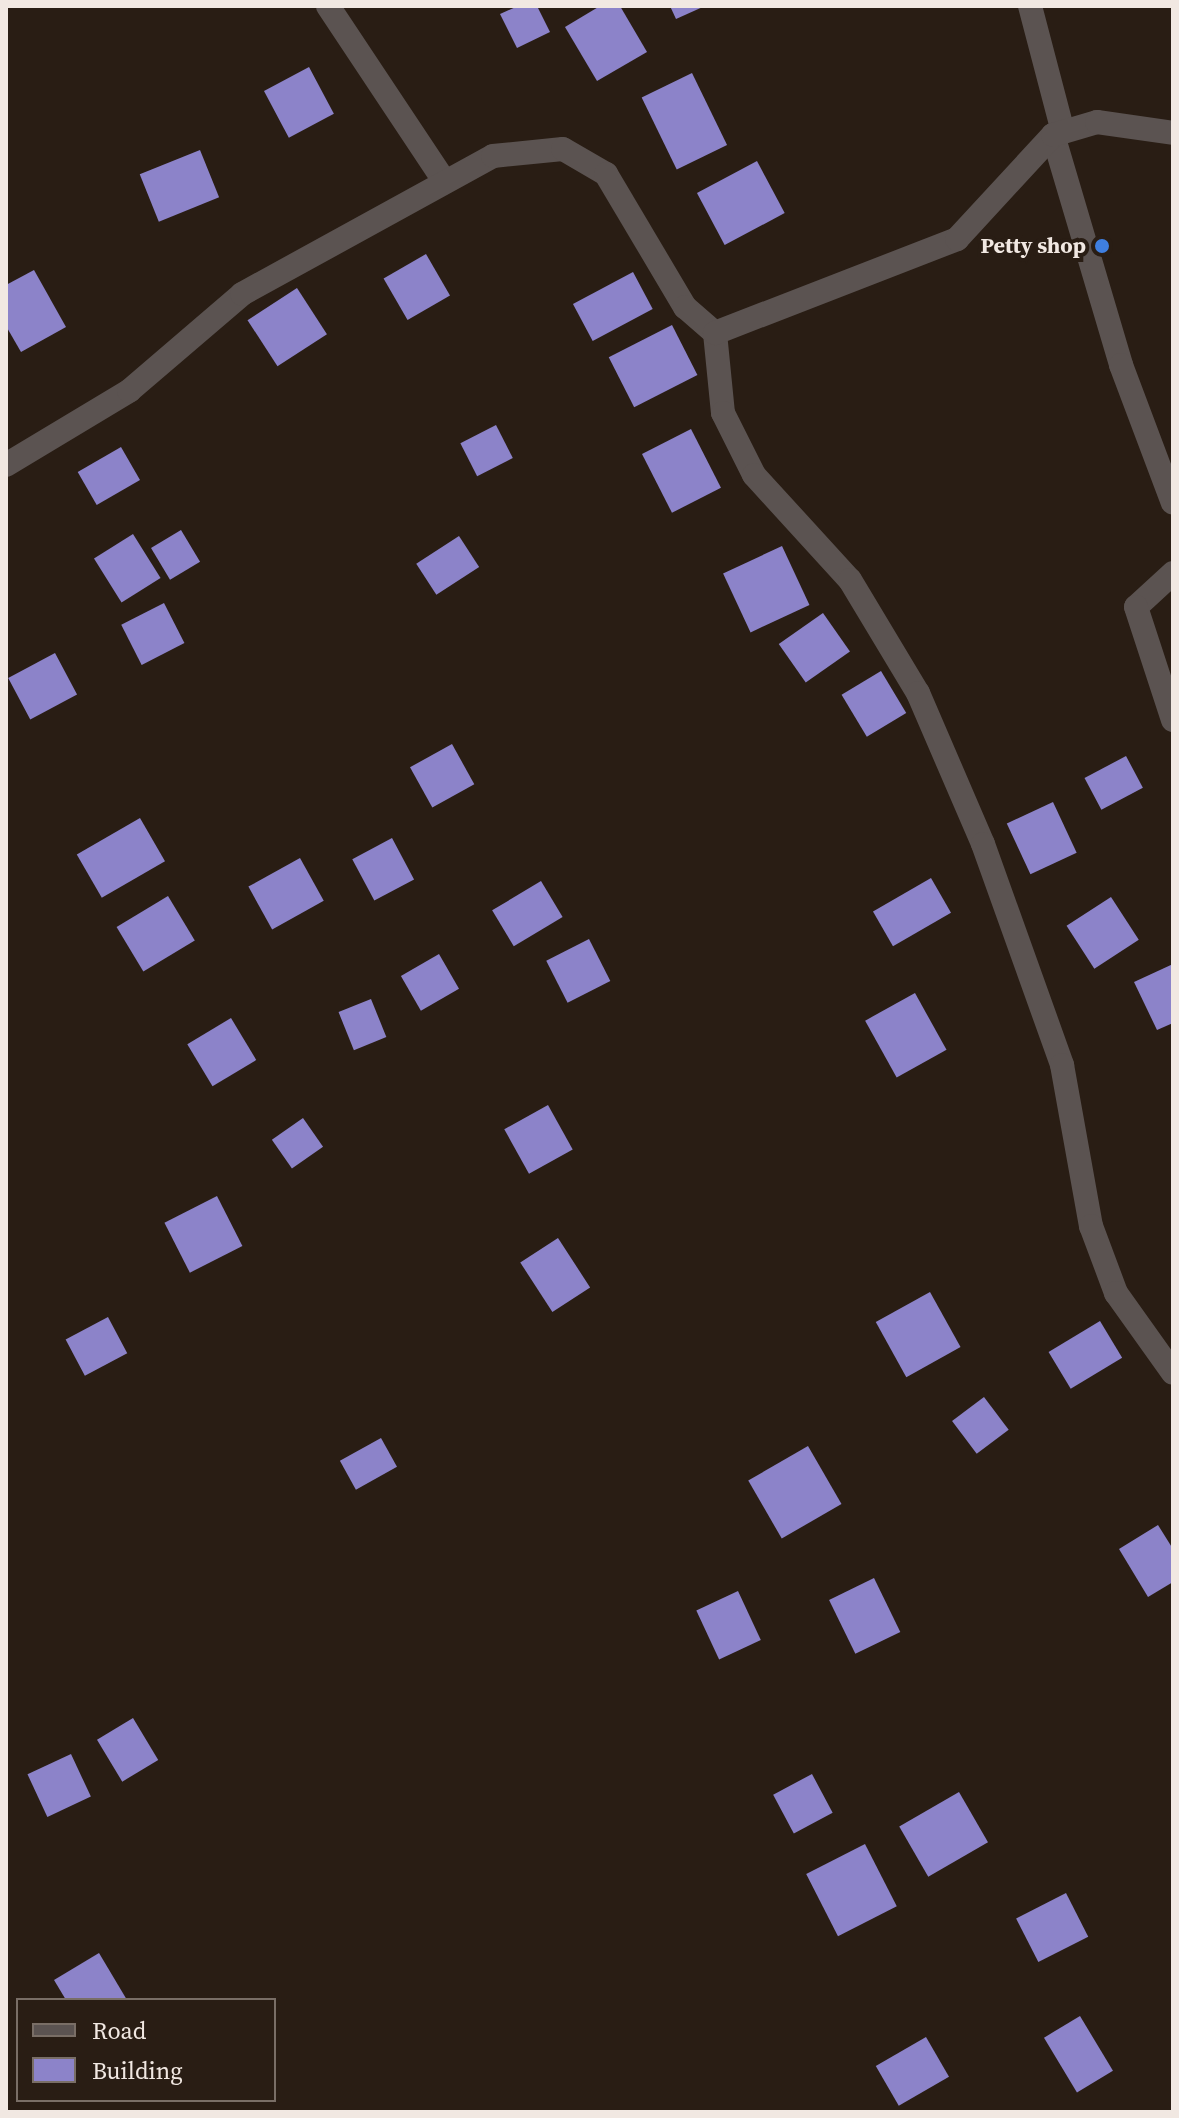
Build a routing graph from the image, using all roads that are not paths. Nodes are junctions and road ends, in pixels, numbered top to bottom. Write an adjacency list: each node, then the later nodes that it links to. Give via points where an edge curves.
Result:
1 (328, 6): 5 (street)
2 (1030, 6): 4 (street)
3 (1173, 133): 4 (street, via 1097,122)
4 (1058, 134): 6 (street, via 957,239); 8 (street, via 1121,365)
5 (445, 182): 6 (street, via 493,156 563,149 606,174 685,307); 7 (street, via 242,294 129,391)
6 (715, 333): 11 (street, via 723,413 754,475 850,580 918,693 983,844 1062,1065 1091,1226 1116,1293)
7 (6, 465)
8 (1173, 503)
9 (1173, 573): 10 (street, via 1136,607)
10 (1173, 720)
11 (1173, 1373)

